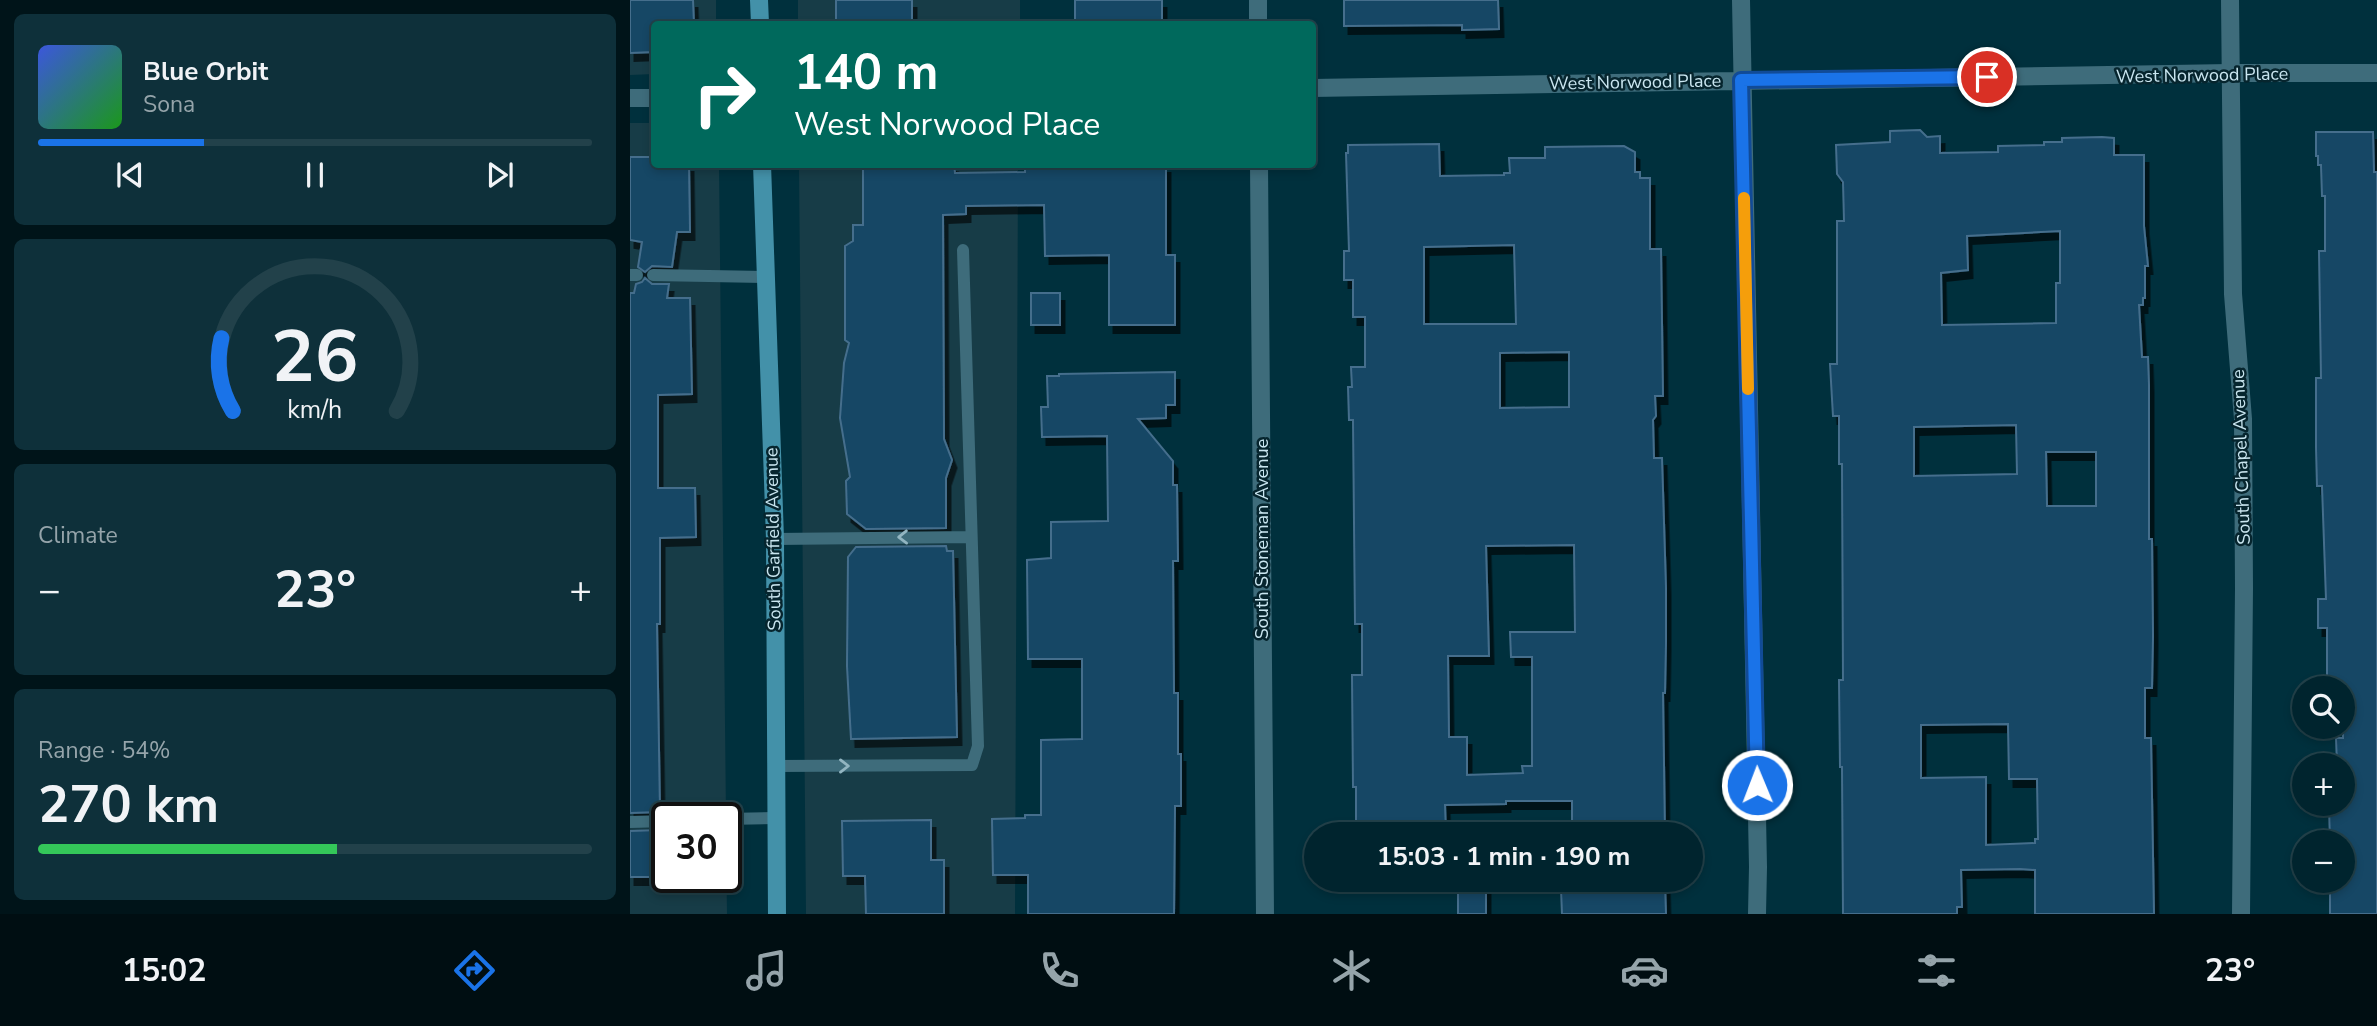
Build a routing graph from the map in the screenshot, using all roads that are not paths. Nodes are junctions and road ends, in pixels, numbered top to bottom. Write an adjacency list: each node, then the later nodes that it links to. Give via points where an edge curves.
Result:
1 (759, 0): 5 (main road)
2 (1258, 0): 6 (street)
3 (1741, 0): 9 (street)
4 (2230, 0): 7 (street, South Chapel Avenue)
5 (761, 21)
6 (1258, 21)
7 (2230, 73): 8 (street, West Norwood Place); 9 (street, West Norwood Place); 28 (street, South Chapel Avenue, via 2233,294 2243,419)
8 (2377, 73)
9 (1741, 80): 10 (street, West Norwood Place); 27 (street)
10 (1316, 88)
11 (630, 98): 12 (street)
12 (651, 98)
13 (762, 168): 17 (main road, South Garfield Avenue)
14 (1259, 168): 26 (street, South Stoneman Avenue)
15 (963, 250): 18 (lane)
16 (653, 275): 17 (lane)
17 (765, 277): 19 (main road, South Garfield Avenue)
18 (971, 537): 19 (lane, one-way to 19); 20 (lane, one-way to 18, via 972,765 978,746)
19 (775, 539): 20 (main road, South Garfield Avenue)
20 (776, 766): 21 (main road, South Garfield Avenue)
21 (776, 818): 22 (lane); 25 (main road, South Garfield Avenue)
22 (742, 819)
23 (651, 821): 24 (lane)
24 (630, 822)
25 (777, 914)
26 (1265, 914)
27 (1757, 914)
28 (2241, 914)

